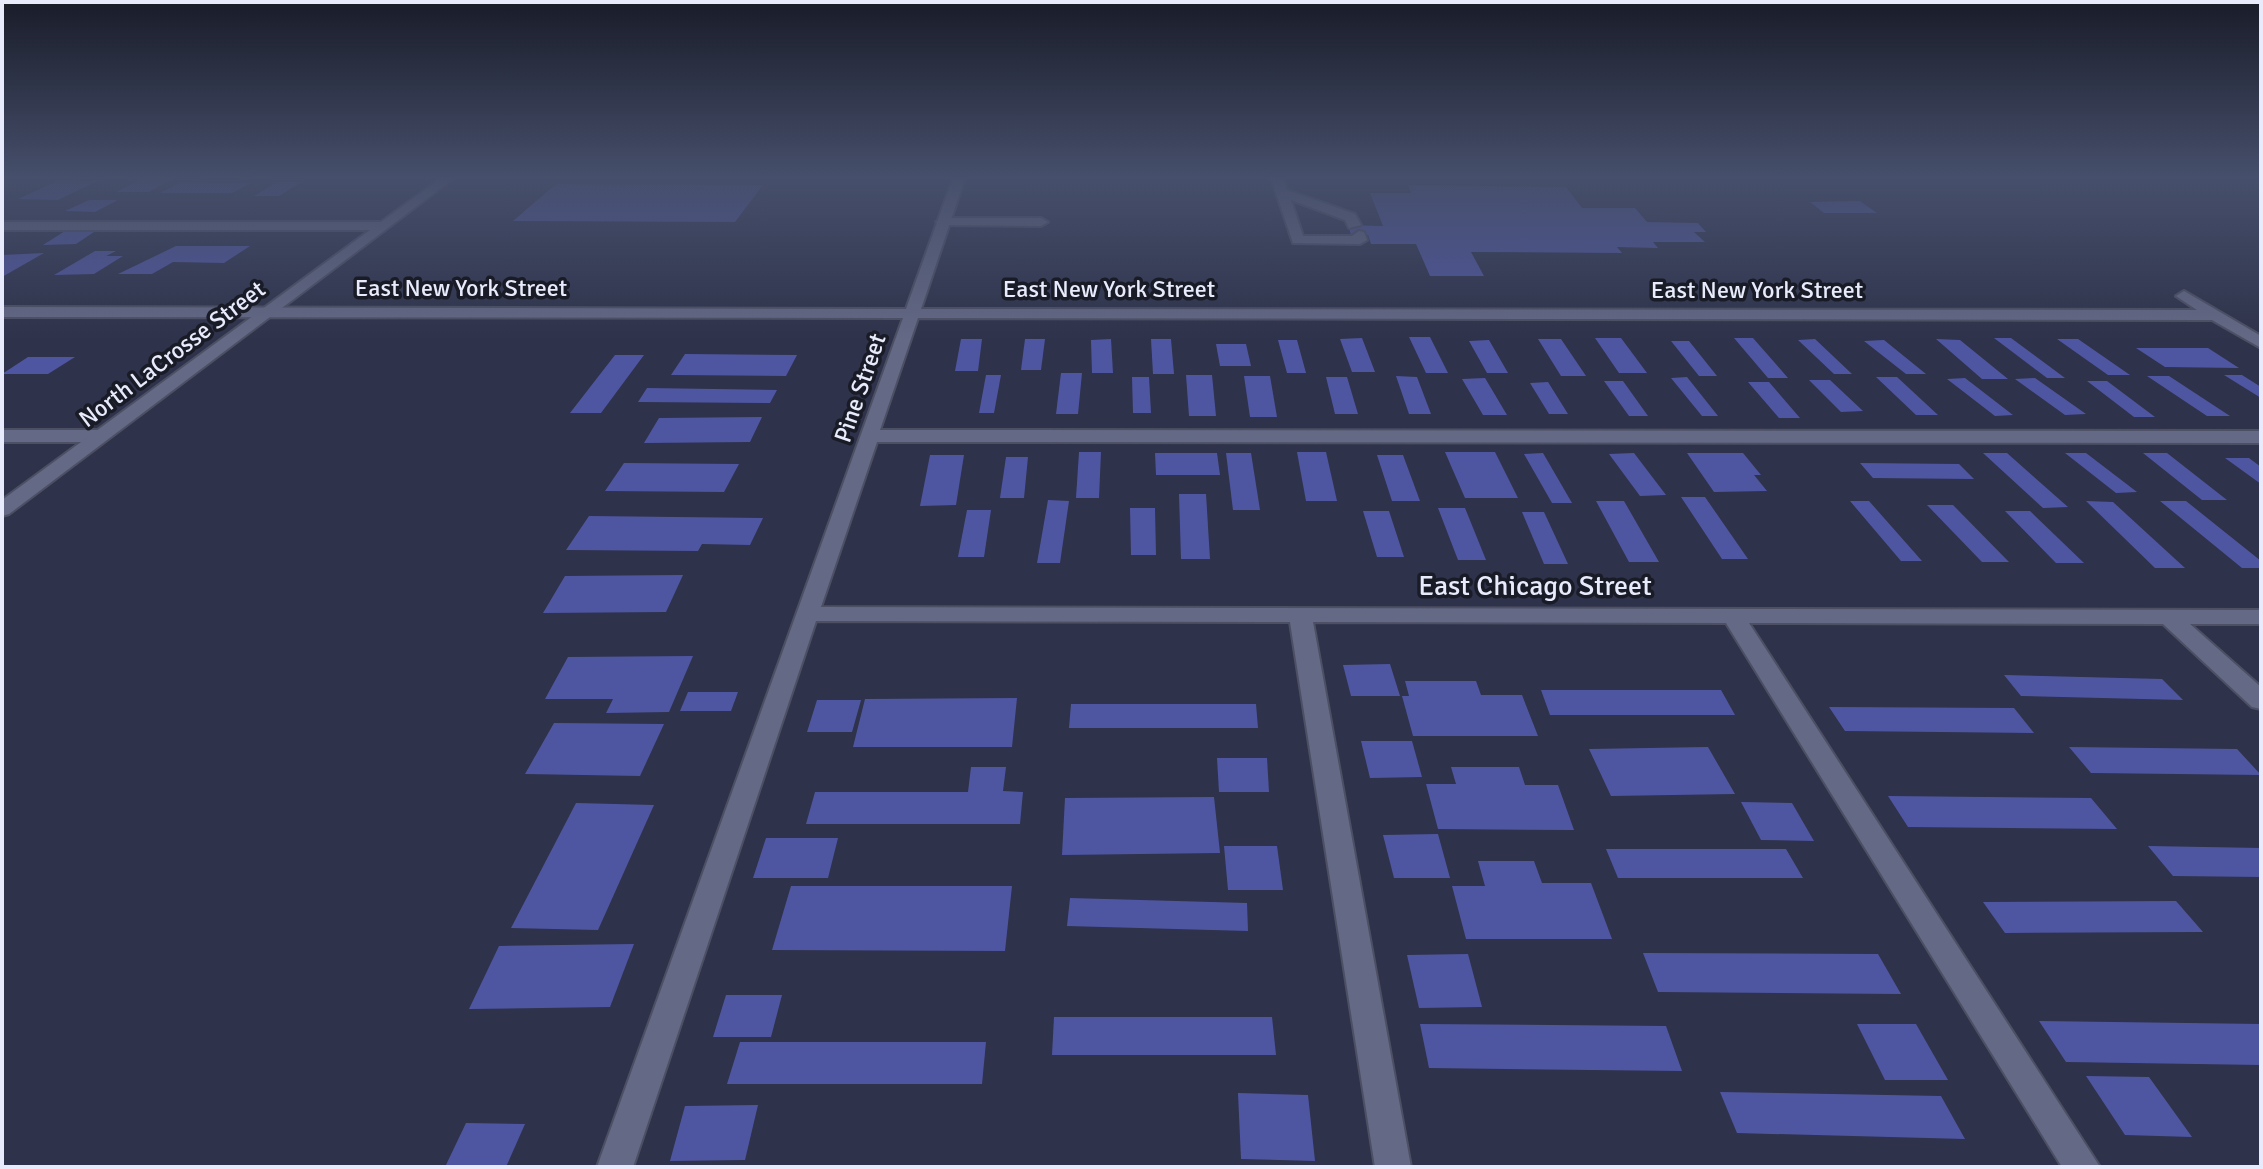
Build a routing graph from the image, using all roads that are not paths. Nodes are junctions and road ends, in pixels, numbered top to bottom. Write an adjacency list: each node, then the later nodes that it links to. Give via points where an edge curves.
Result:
1 (374, 233): 8 (street, North LaCrosse Street)
2 (939, 233): 10 (street, Pine Street)
3 (1039, 233): 6 (street)
4 (1295, 233): 5 (street, via 1298,240 1360,240)
5 (1357, 233)
6 (1038, 239)
7 (2184, 296): 11 (street)
8 (269, 311): 9 (street, East New York Street); 10 (street, East New York Street); 14 (street, North LaCrosse Street)
9 (2, 312)
10 (911, 313): 11 (street, East New York Street); 15 (street, Pine Street)
11 (2215, 315): 12 (street)
12 (2261, 343)
13 (2, 436): 14 (street)
14 (102, 436): 17 (street, North LaCrosse Street)
15 (869, 436): 16 (street); 18 (street, Pine Street)
16 (2261, 437)
17 (2, 510)
18 (808, 614): 19 (street, East Chicago Street); 24 (street, Pine Street)
19 (1300, 615): 20 (street, East Chicago Street); 25 (street)
20 (1733, 616): 21 (street, East Chicago Street); 26 (street)
21 (2169, 617): 22 (street, East Chicago Street); 23 (street)
22 (2261, 617)
23 (2261, 701)
24 (615, 1167)
25 (1393, 1167)
26 (2082, 1167)

